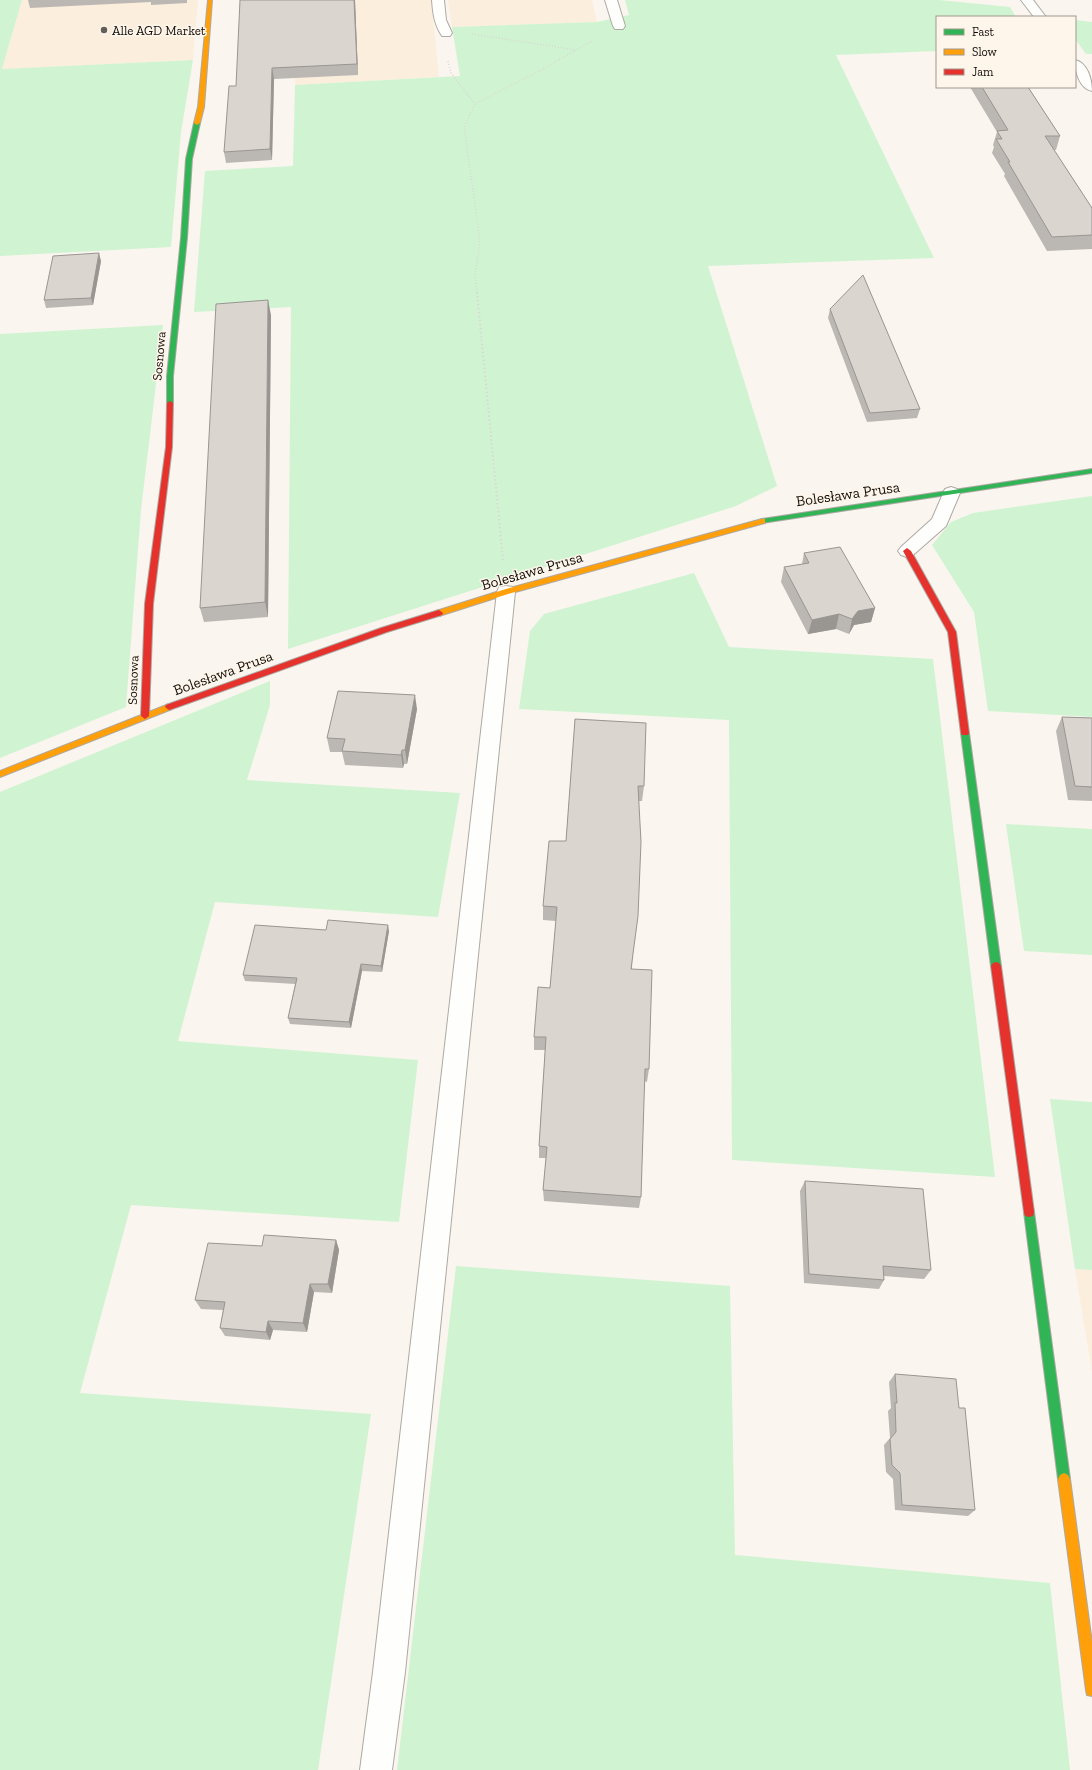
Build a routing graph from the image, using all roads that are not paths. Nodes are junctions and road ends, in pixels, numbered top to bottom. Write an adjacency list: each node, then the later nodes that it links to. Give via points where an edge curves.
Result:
1 (210, 0): 14 (street, Sosnowa, via 201,107 189,159 170,376 169,447 149,604)
2 (438, 0): 7 (street, via 440,20)
3 (611, 0): 6 (street)
4 (1027, 0): 5 (street)
5 (1039, 16)
6 (619, 26)
7 (446, 33)
8 (1076, 65): 9 (street)
9 (1092, 87)
10 (1092, 471): 11 (street, Bolesława Prusa)
11 (951, 493): 12 (street, via 940,522); 13 (street, Bolesława Prusa, via 757,522)
12 (907, 552): 16 (street, via 952,632)
13 (506, 592): 14 (street, Bolesława Prusa, via 384,630); 17 (street, via 390,1664)
14 (145, 716): 15 (street, Bolesława Prusa)
15 (0, 774)
16 (1092, 1690)
17 (376, 1770)

